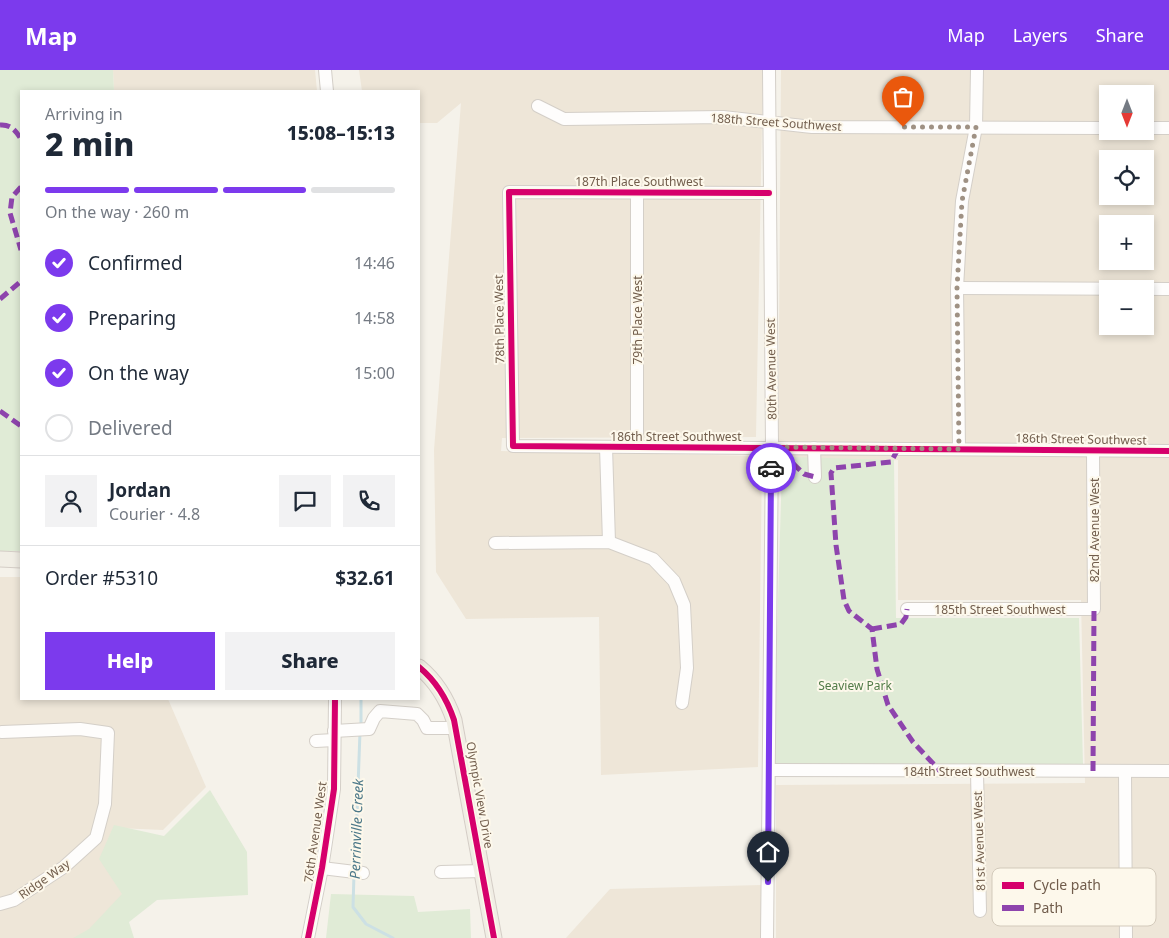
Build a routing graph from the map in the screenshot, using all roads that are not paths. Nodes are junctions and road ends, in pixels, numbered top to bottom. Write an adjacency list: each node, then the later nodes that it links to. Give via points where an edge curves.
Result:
1 (325, 70): 4 (street)
2 (769, 70): 6 (street, 80th Avenue West)
3 (977, 70): 7 (street)
4 (327, 90)
5 (538, 106): 6 (street, 188th Street Southwest, via 564,119 723,117)
6 (769, 122): 7 (street, 188th Street Southwest, via 812,127); 13 (street, 80th Avenue West)
7 (976, 127): 8 (street, 188th Street Southwest); 14 (street, via 962,201)
8 (1099, 128)
9 (1154, 128): 10 (street)
10 (1169, 128)
11 (509, 192): 12 (street, 187th Place Southwest); 16 (street, 78th Place West)
12 (637, 192): 13 (street, 187th Place Southwest); 18 (street, 79th Place West)
13 (769, 193): 19 (street, 80th Avenue West)
14 (957, 288): 15 (street); 21 (street)
15 (1169, 289)
16 (513, 446): 17 (street, 186th Street Southwest)
17 (606, 446): 18 (street, 186th Street Southwest); 25 (street)
18 (637, 447): 19 (street, 186th Street Southwest)
19 (772, 447): 20 (street, 186th Street Southwest); 38 (street, 80th Avenue West)
20 (814, 448): 21 (street, 186th Street Southwest); 24 (street)
21 (959, 449): 22 (street, 186th Street Southwest)
22 (1093, 451): 23 (street, 186th Street Southwest); 29 (street, 82nd Avenue West)
23 (1169, 451)
24 (815, 477)
25 (609, 542): 26 (street); 33 (street, via 653,559 674,581 684,605 687,668)
26 (495, 543)
27 (0, 559): 28 (main road)
28 (20, 560)
29 (1094, 608): 30 (street, 185th Street Southwest)
30 (907, 609)
31 (420, 668): 34 (main road, Olympic View Drive, via 441,691)
32 (335, 700): 36 (street, 76th Avenue West)
33 (682, 703)
34 (456, 728): 36 (street, via 427,728 417,714 380,712 369,729); 44 (main road, Olympic View Drive)
35 (2, 732): 47 (street, Ridge Way, via 80,729 108,733 105,804 96,838 64,867 14,900)
36 (334, 735): 37 (street); 42 (street, 76th Avenue West, via 334,789)
37 (316, 741)
38 (769, 770): 40 (street, 184th Street Southwest); 51 (street, 80th Avenue West)
39 (1125, 771): 40 (street, 184th Street Southwest); 41 (street, 184th Street Southwest); 43 (street)
40 (977, 772): 48 (street, 81st Avenue West)
41 (1169, 772)
42 (322, 868): 46 (street); 49 (street, 76th Avenue West)
43 (1126, 868)
44 (482, 871): 45 (street); 50 (main road, Olympic View Drive)
45 (441, 872)
46 (363, 873)
47 (0, 904)
48 (980, 911)
49 (308, 938)
50 (494, 938)
51 (767, 938)

